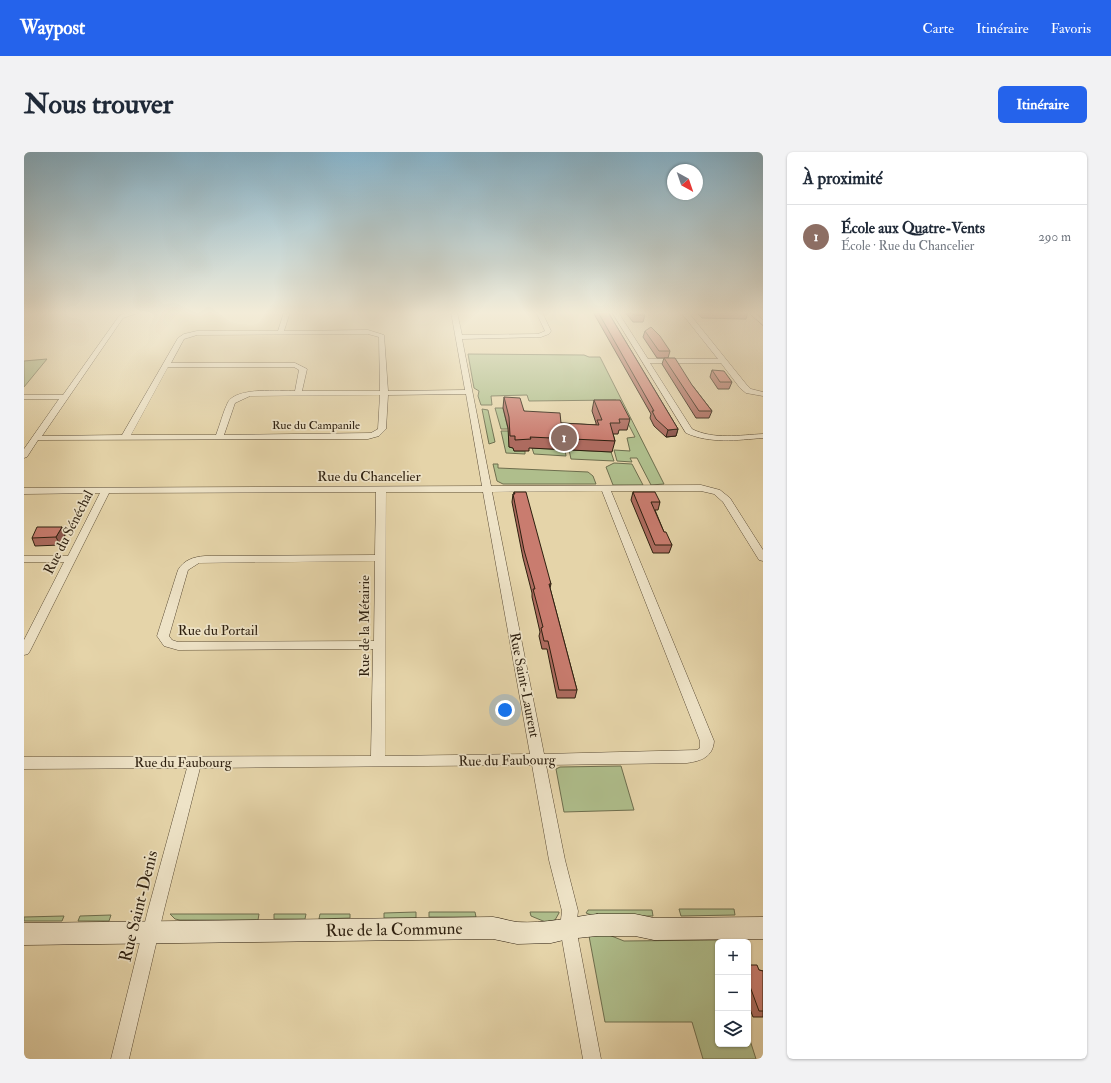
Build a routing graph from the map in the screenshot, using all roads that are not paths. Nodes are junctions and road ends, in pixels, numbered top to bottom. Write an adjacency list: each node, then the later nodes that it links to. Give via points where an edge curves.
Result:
1 (95, 354): 15 (street)
2 (173, 354): 9 (street, Rue du Campanile)
3 (383, 354): 11 (street, Rue du Campanile)
4 (462, 354): 10 (street, Rue Saint-Laurent)
5 (641, 354): 7 (street)
6 (717, 354): 8 (street)
7 (645, 361): 8 (street); 16 (street, via 685,426 692,433 708,437)
8 (722, 361): 13 (street, via 745,389)
9 (167, 365): 12 (street, via 294,365 303,369); 18 (street, Rue du Campanile)
10 (470, 392): 11 (street); 21 (street, Rue Saint-Laurent)
11 (384, 393): 12 (street); 19 (street, Rue du Campanile, via 382,429 371,436)
12 (298, 394): 19 (street, via 250,394 235,400)
13 (763, 394)
14 (24, 397): 15 (street)
15 (65, 397): 17 (street)
16 (763, 436)
17 (35, 438): 18 (street, Rue du Campanile); 20 (street)
18 (125, 438): 19 (street, Rue du Campanile)
19 (219, 438)
20 (24, 455)
21 (487, 489): 22 (street, Rue du Chancelier); 23 (street, Rue du Chancelier); 32 (street, Rue Saint-Laurent)
22 (606, 489): 27 (street, Rue du Chancelier, via 701,488 715,491 730,503); 32 (street, Rue du Faubourg, via 707,746 704,753 696,756)
23 (381, 490): 24 (street, Rue du Chancelier); 26 (street, Rue de la Métairie)
24 (106, 491): 25 (street, Rue du Chancelier); 29 (street, Rue du Sénéchal)
25 (24, 492)
26 (379, 558): 30 (street, Rue de la Métairie); 30 (street, Rue du Portail, via 194,561 183,570 163,636 171,645 181,646)
27 (763, 558)
28 (24, 559): 29 (street)
29 (70, 559): 31 (street, Rue du Sénéchal)
30 (378, 645): 33 (street, Rue de la Métairie)
31 (24, 651)
32 (539, 759): 33 (street, Rue du Faubourg); 36 (street, Rue Saint-Laurent, via 557,860 570,911)
33 (378, 761): 34 (street, Rue du Faubourg)
34 (195, 762): 35 (street, Rue du Faubourg); 38 (street, Rue Saint-Denis)
35 (24, 763)
36 (568, 928): 37 (street, Rue de la Commune, via 635,925 654,929); 38 (street, Rue de la Commune, via 549,932 517,933 493,928); 41 (street, Rue Saint-Laurent)
37 (763, 928)
38 (151, 932): 39 (street, Rue de la Commune); 40 (street, Rue Saint-Denis)
39 (24, 934)
40 (120, 1059)
41 (592, 1059)

